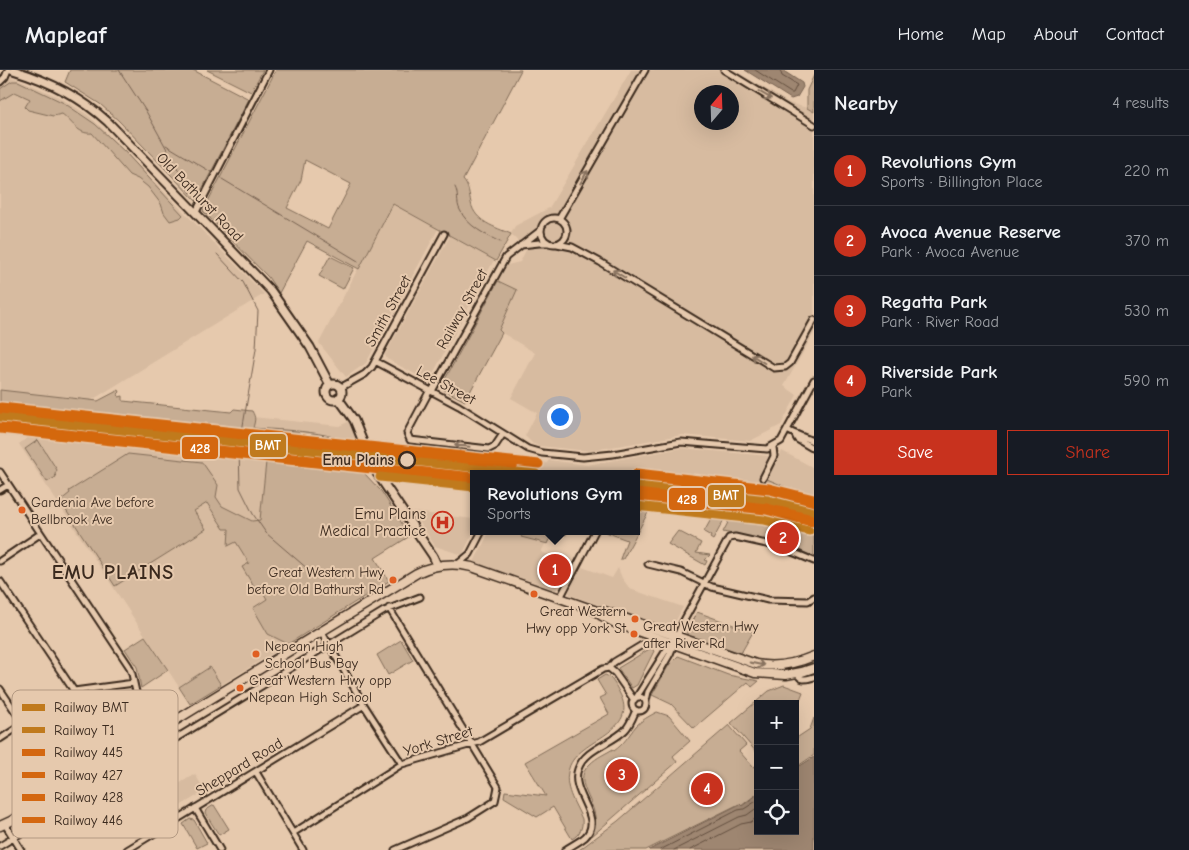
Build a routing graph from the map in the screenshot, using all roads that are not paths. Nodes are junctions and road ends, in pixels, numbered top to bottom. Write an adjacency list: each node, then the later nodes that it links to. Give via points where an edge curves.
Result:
1 (8, 70): 6 (street)
2 (13, 70): 8 (main road, Old Bathurst Road, via 48,83 92,108)
3 (270, 70): 8 (street)
4 (645, 70): 9 (street, one-way to 4)
5 (724, 70): 7 (street, one-way to 7)
6 (0, 82)
7 (814, 125)
8 (196, 212): 18 (main road, Old Bathurst Road, via 278,300 310,347)
9 (560, 219): 10 (street, via 548,220); 13 (street, via 567,232 564,240)
10 (541, 230): 12 (street, via 542,238); 14 (street, Railway Street)
11 (444, 234): 16 (street, Smith Street)
12 (549, 244): 13 (street); 14 (street)
13 (557, 244): 15 (street, one-way to 13, via 790,363 774,368 600,262 572,246)
14 (521, 245): 20 (street, Railway Street, via 500,266)
15 (814, 320)
16 (375, 361): 19 (street, Smith Street, via 365,374); 20 (street, Lee Street)
17 (814, 380): 22 (street)
18 (330, 385): 19 (main road); 21 (main road, via 327,396)
19 (340, 388): 21 (main road)
20 (431, 390): 23 (street, Lee Street); 23 (street, Railway Street, one-way to 20, via 495,446 488,449 410,440 407,433)
21 (338, 398): 40 (main road, via 358,427 374,469)
22 (787, 430): 24 (street); 26 (street)
23 (503, 434): 26 (street, Lee Street, via 532,451 583,457 681,442 762,450)
24 (795, 434): 25 (street); 27 (street, via 797,439)
25 (814, 442)
26 (773, 447): 29 (street, via 774,454)
27 (814, 449)
28 (0, 472): 30 (street)
29 (764, 478)
30 (8, 485): 31 (street); 32 (street)
31 (0, 490)
32 (40, 534): 36 (street); 57 (street, via 129,666)
33 (480, 535): 35 (street)
34 (593, 535): 46 (street)
35 (470, 554): 38 (street); 41 (street)
36 (0, 561)
37 (814, 561): 43 (street, via 780,547 728,538)
38 (458, 564): 40 (highway); 41 (highway)
39 (648, 564): 43 (street, via 681,572)
40 (437, 565): 48 (highway, via 417,573)
41 (472, 567): 46 (highway)
42 (0, 581): 59 (street)
43 (703, 584): 45 (street, via 768,600 808,601); 49 (street)
44 (420, 597): 47 (street)
45 (814, 597)
46 (560, 598): 49 (highway, via 597,612 604,611)
47 (389, 608): 50 (street); 71 (street)
48 (321, 631): 50 (street); 67 (highway)
49 (673, 641): 52 (highway, one-way to 52, via 763,666 787,665); 55 (highway, via 755,673); 62 (street); 63 (street)
50 (329, 645): 64 (street); 69 (street)
51 (642, 645): 53 (street, York Street, via 614,662)
52 (814, 656)
53 (610, 668): 62 (street); 71 (street, York Street, via 603,669)
54 (814, 668): 55 (highway)
55 (797, 673): 56 (street, via 803,679)
56 (814, 677)
57 (134, 683): 60 (street); 61 (street)
58 (0, 689): 65 (street)
59 (73, 690)
60 (82, 690)
61 (136, 690)
62 (635, 699): 63 (street); 66 (street, via 633,706)
63 (646, 700): 66 (street, via 644,709)
64 (364, 705): 72 (street); 73 (street, Sheppard Road)
65 (12, 707)
66 (636, 710): 86 (street, via 624,731 586,756 578,767 576,786 589,811 590,823 585,837)
67 (178, 720)
68 (12, 731): 70 (street)
69 (178, 738)
70 (0, 740)
71 (473, 744): 72 (street, York Street); 85 (street, via 497,783 494,801 470,816)
72 (402, 764): 76 (street, York Street)
73 (256, 772): 74 (street, Sheppard Road); 76 (street)
74 (195, 808): 75 (street, Sheppard Road); 83 (street)
75 (178, 820)
76 (293, 833): 84 (street)
77 (14, 838): 79 (street); 81 (street)
78 (151, 838): 80 (street, Sheppard Road)
79 (0, 846)
80 (136, 848): 82 (street, Sheppard Road)
81 (21, 850)
82 (127, 850)
83 (220, 850)
84 (303, 850)
85 (395, 850)
86 (565, 850)

